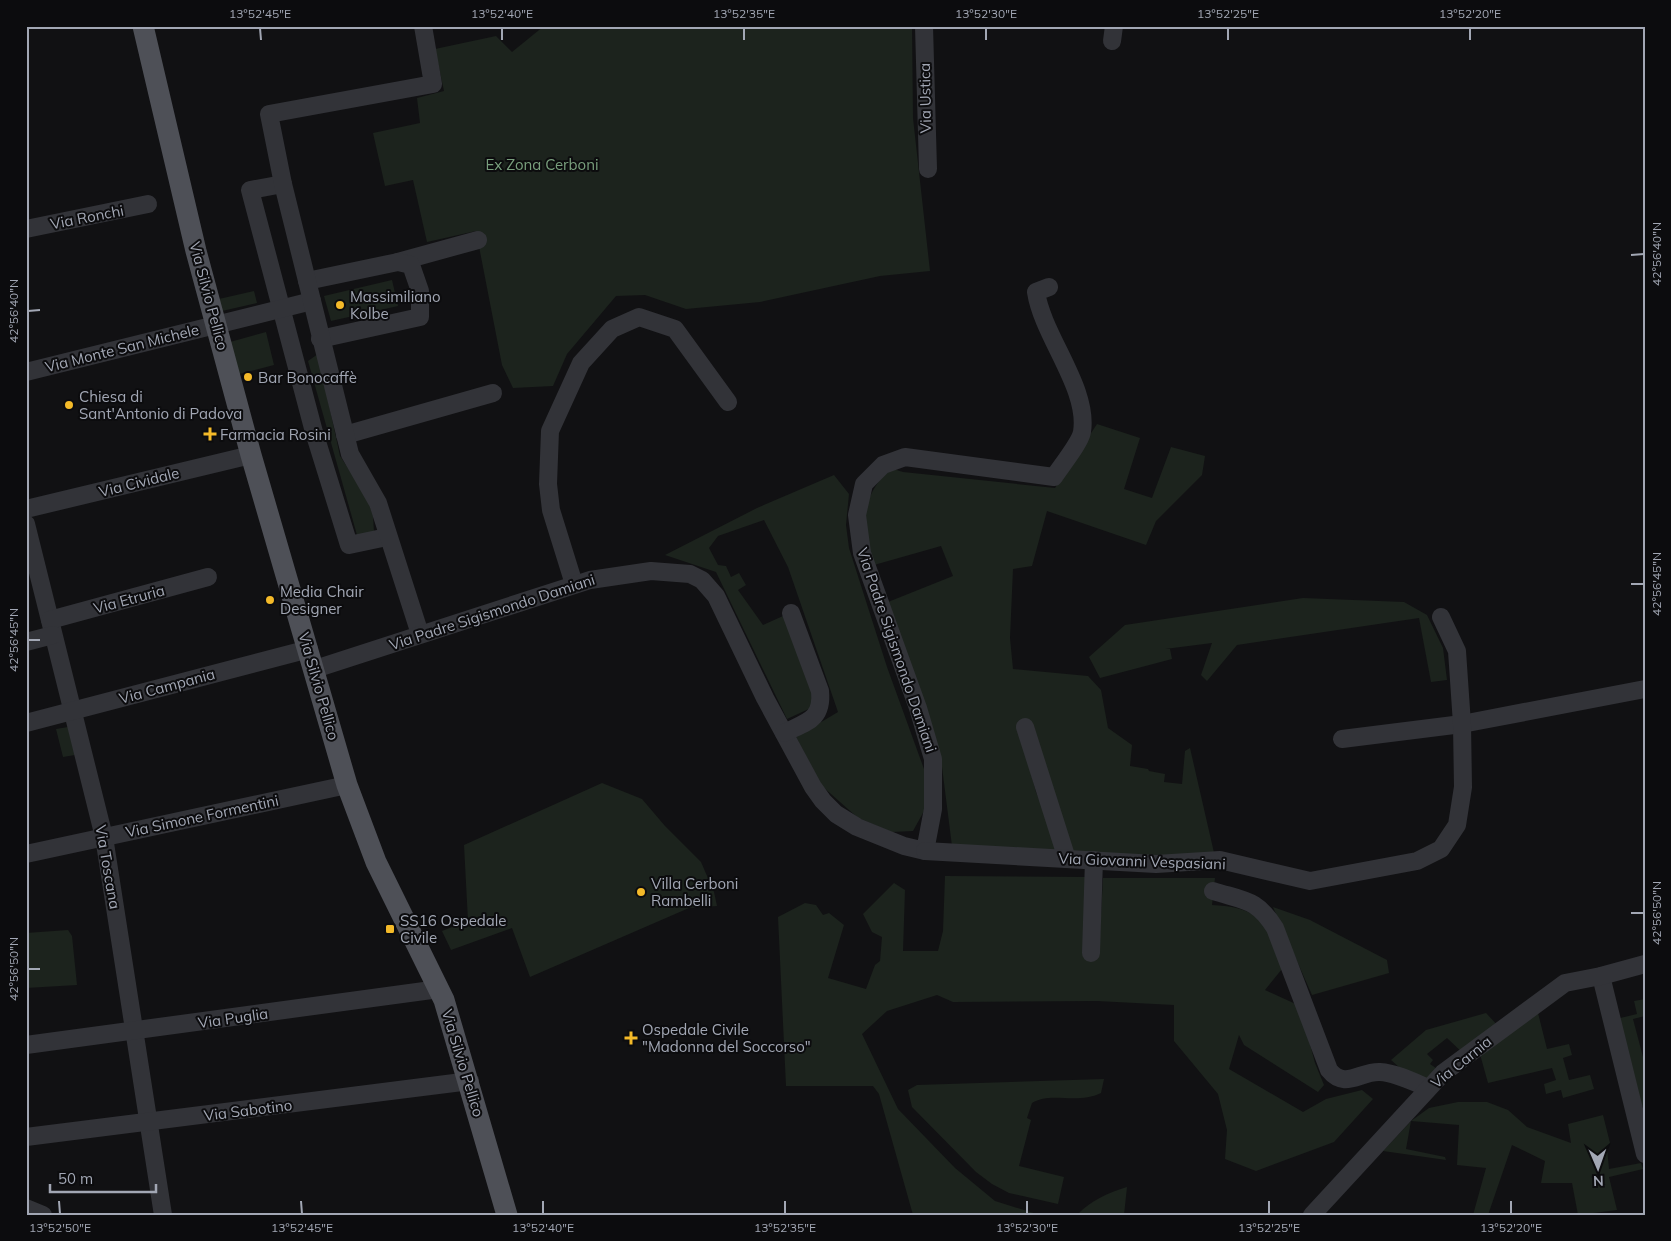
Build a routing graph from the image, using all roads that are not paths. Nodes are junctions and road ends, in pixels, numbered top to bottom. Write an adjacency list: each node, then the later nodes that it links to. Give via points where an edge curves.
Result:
1 (143, 26): 14 (main road, Via Silvio Pellico)
2 (423, 26): 5 (street, via 434,84 269,114)
3 (924, 26): 4 (street, Via Ustica)
4 (928, 169)
5 (283, 184): 10 (street); 13 (street, via 250,190)
6 (148, 204): 7 (street, Via Ronchi)
7 (26, 229)
8 (478, 240): 9 (street)
9 (398, 262): 10 (street); 15 (street, via 410,265 420,291 420,317)
10 (307, 281): 12 (street)
11 (1049, 287): 43 (street, Via Padre Sigismondo Damiani, via 1036,292 1039,310 1081,402 1082,433 1054,477 905,457 883,465 864,484 857,515 862,553 918,708 933,760 933,809)
12 (312, 301): 13 (street, Via Monte San Michele); 15 (street)
13 (280, 309): 14 (street, Via Monte San Michele); 23 (street, via 348,545)
14 (217, 325): 16 (street, Via Monte San Michele); 20 (main road, Via Silvio Pellico)
15 (320, 339): 19 (street)
16 (26, 372)
17 (493, 393): 19 (street)
18 (728, 402): 26 (street, via 675,329 639,317 612,329 581,363 550,432 548,484 550,510)
19 (345, 435): 23 (street, via 350,454 378,503)
20 (252, 455): 21 (street, Via Cividale); 32 (main road, Via Silvio Pellico)
21 (26, 509)
22 (26, 524): 24 (street, Via Toscana)
23 (386, 537): 30 (street)
24 (31, 565): 29 (street, Via Toscana)
25 (208, 577): 29 (street, Via Etruria)
26 (574, 584): 30 (street, Via Padre Sigismondo Damiani); 39 (street, Via Padre Sigismondo Damiani, via 651,571 684,573 702,580 716,596)
27 (791, 613): 39 (street, via 820,691 820,704 812,719)
28 (1440, 617): 37 (street, Via Giovanni Vespasiani, via 1457,651)
29 (51, 628): 31 (street, Via Etruria); 35 (street, Via Toscana)
30 (420, 634): 33 (street, Via Padre Sigismondo Damiani)
31 (26, 642)
32 (309, 649): 33 (main road, Via Silvio Pellico); 35 (street, Via Campania)
33 (315, 669): 41 (main road, Via Silvio Pellico)
34 (1645, 689): 37 (street)
35 (74, 711): 36 (street, Via Campania); 42 (street, Via Toscana)
36 (26, 723)
37 (1462, 724): 40 (street); 46 (street, Via Giovanni Vespasiani, via 1463,788 1457,825 1441,849 1417,861 1310,881 1220,860 1156,864)
38 (1025, 727): 45 (street)
39 (784, 733): 43 (street, Via Padre Sigismondo Damiani, via 816,792 836,814 862,830)
40 (1342, 739)
41 (348, 785): 42 (street, Via Simone Formentini); 51 (main road, Via Silvio Pellico, via 376,862)
42 (104, 837): 44 (street, Via Simone Formentini); 52 (street, Via Toscana)
43 (926, 851): 45 (street, Via Giovanni Vespasiani)
44 (26, 854)
45 (1067, 859): 46 (street, Via Giovanni Vespasiani)
46 (1094, 860): 48 (street)
47 (1213, 891): 55 (street, via 1254,904 1264,911 1276,928 1333,1075 1354,1079 1379,1072)
48 (1091, 953)
49 (1645, 964): 50 (street, Via Carnia)
50 (1601, 976): 55 (street, Via Carnia, via 1565,983 1442,1073); 58 (street)
51 (440, 989): 52 (street, Via Puglia); 54 (main road, Via Silvio Pellico)
52 (136, 1032): 53 (street, Via Puglia); 56 (street, Via Toscana)
53 (26, 1045)
54 (470, 1081): 56 (street, Via Sabotino); 62 (main road, Via Silvio Pellico)
55 (1428, 1088): 63 (street, Via Carnia)
56 (149, 1123): 57 (street, Via Sabotino); 61 (street, Via Toscana)
57 (26, 1138)
58 (1645, 1154)
59 (26, 1208): 60 (street)
60 (43, 1215)
61 (163, 1215)
62 (507, 1215)
63 (1312, 1215)

